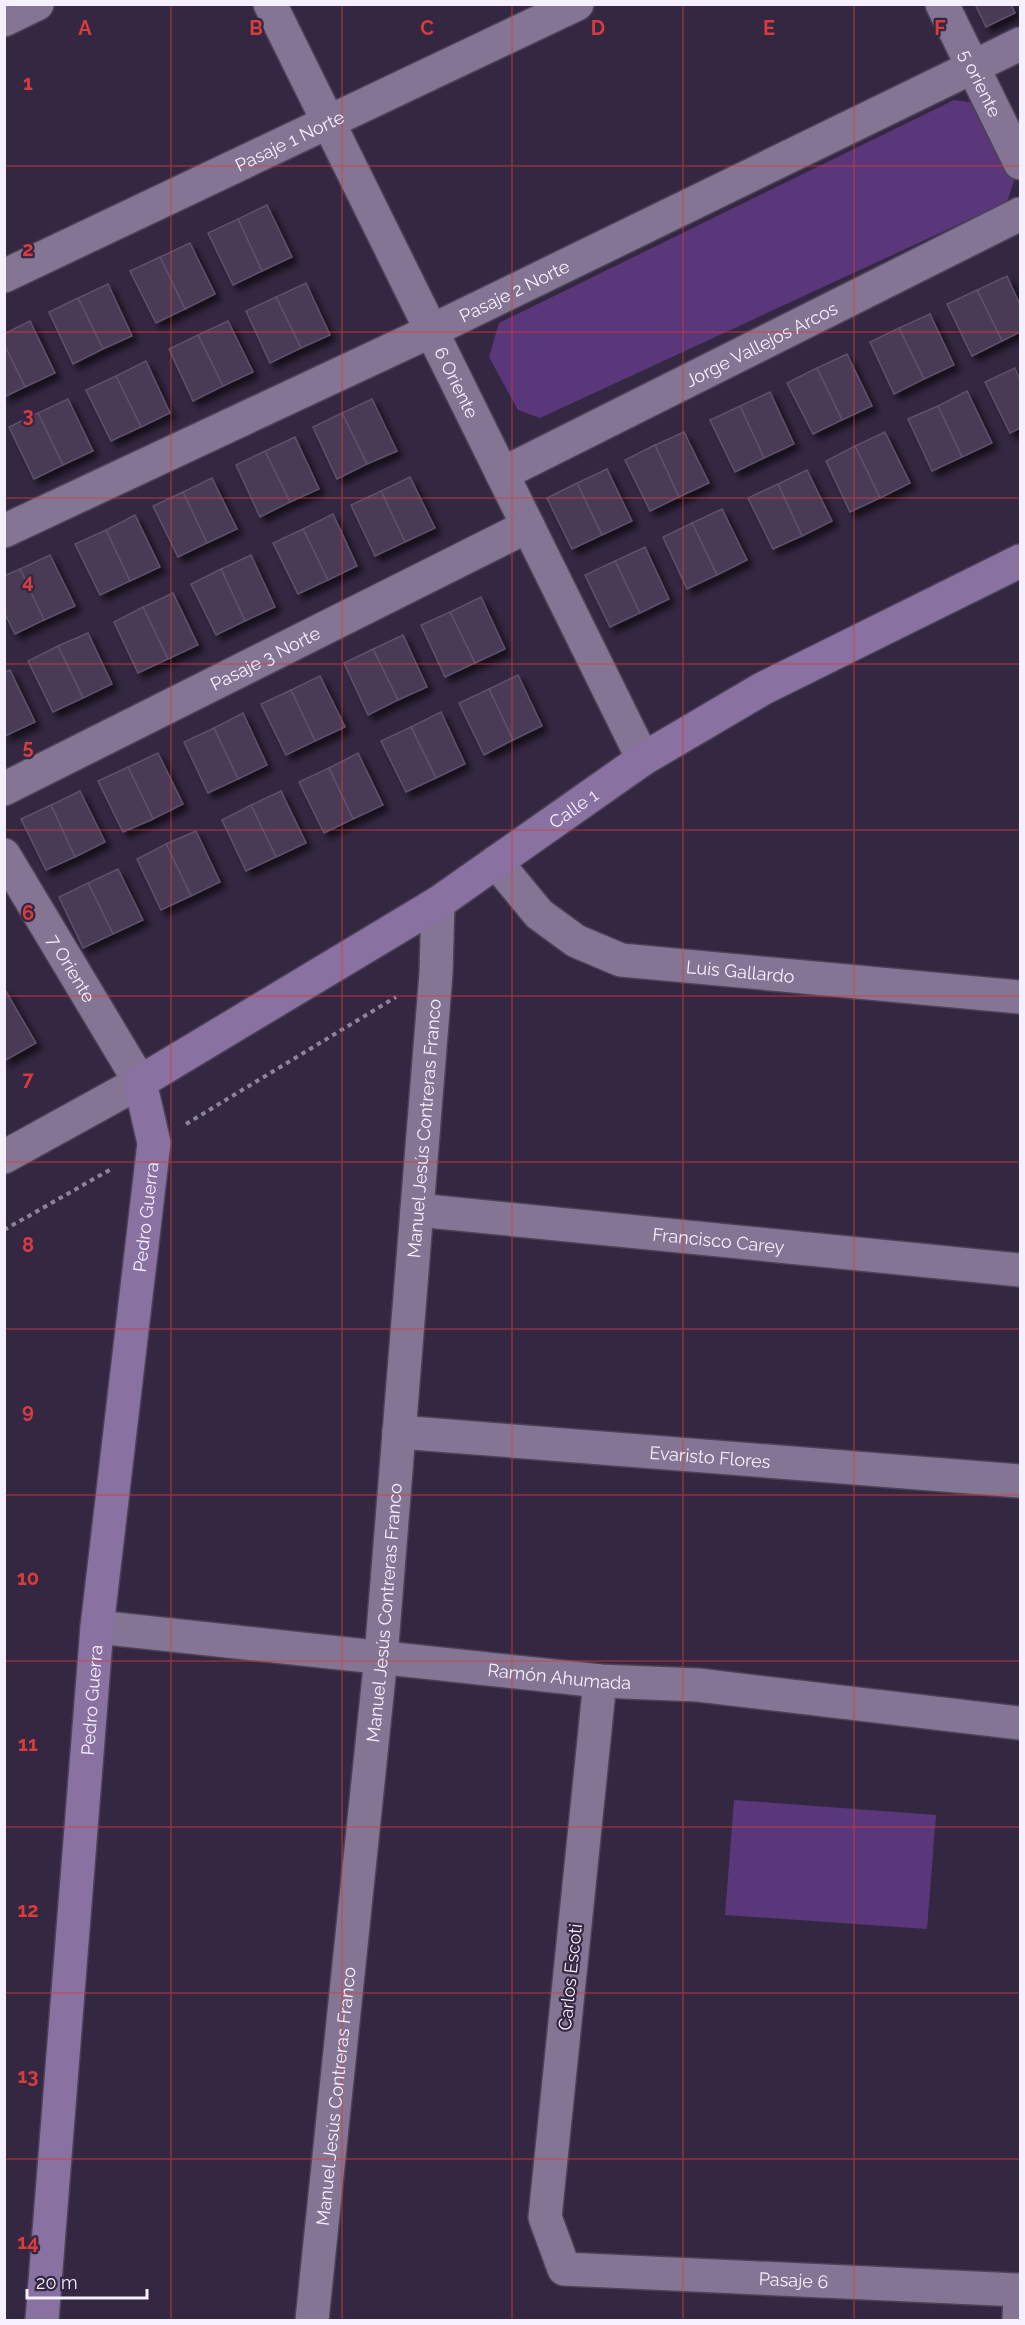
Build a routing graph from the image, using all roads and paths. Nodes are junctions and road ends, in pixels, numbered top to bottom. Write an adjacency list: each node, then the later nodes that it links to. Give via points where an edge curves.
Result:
1 (37, 4): 5 (street)
2 (270, 4): 8 (street, 6 Oriente)
3 (577, 4): 8 (street, Pasaje 1 Norte)
4 (942, 4): 7 (street, 5 oriente)
5 (4, 20)
6 (1020, 44): 7 (street, Pasaje 2 Norte)
7 (973, 67): 9 (street, 5 oriente); 12 (street, Pasaje 2 Norte)
8 (328, 122): 11 (street, Pasaje 1 Norte); 12 (street, 6 Oriente)
9 (1020, 163)
10 (1020, 214): 13 (street, Jorge Vallejos Arcos)
11 (4, 276)
12 (431, 331): 13 (street, 6 Oriente); 15 (street, Pasaje 2 Norte)
13 (502, 474): 14 (street, 6 Oriente)
14 (528, 526): 17 (street, 6 Oriente); 18 (street, Pasaje 3 Norte)
15 (4, 531)
16 (1020, 561): 17 (street, Calle 1, via 762,689)
17 (643, 759): 20 (street, Calle 1)
18 (4, 789)
19 (4, 855): 24 (street, 7 Oriente)
20 (496, 862): 21 (street, Calle 1); 23 (street, Luis Gallardo, via 539,914 576,941 621,960)
21 (438, 903): 22 (street, Manuel Jesús Contreras Franco); 24 (street, Calle 1)
22 (436, 973): 25 (path); 27 (street, Manuel Jesús Contreras Franco)
23 (1020, 997)
24 (140, 1082): 25 (street, Pedro Guerra); 26 (street)
25 (154, 1143): 28 (path); 32 (street, Pedro Guerra)
26 (4, 1157)
27 (417, 1210): 29 (street, Francisco Carey); 30 (street, Manuel Jesús Contreras Franco)
28 (4, 1230)
29 (1020, 1270)
30 (399, 1432): 31 (street, Evaristo Flores); 33 (street, Manuel Jesús Contreras Franco)
31 (1020, 1481)
32 (97, 1627): 33 (street, Ramón Ahumada); 39 (street, Pedro Guerra)
33 (381, 1657): 34 (street, Ramón Ahumada); 40 (street, Manuel Jesús Contreras Franco)
34 (600, 1681): 35 (street, Ramón Ahumada, via 698,1685); 36 (street, Carlos Escoti, via 545,2217)
35 (1020, 1723)
36 (564, 2269): 37 (street, Pasaje 6)
37 (1020, 2290)
38 (1020, 2297): 41 (street)
39 (42, 2320)
40 (312, 2320)
41 (1019, 2320)

